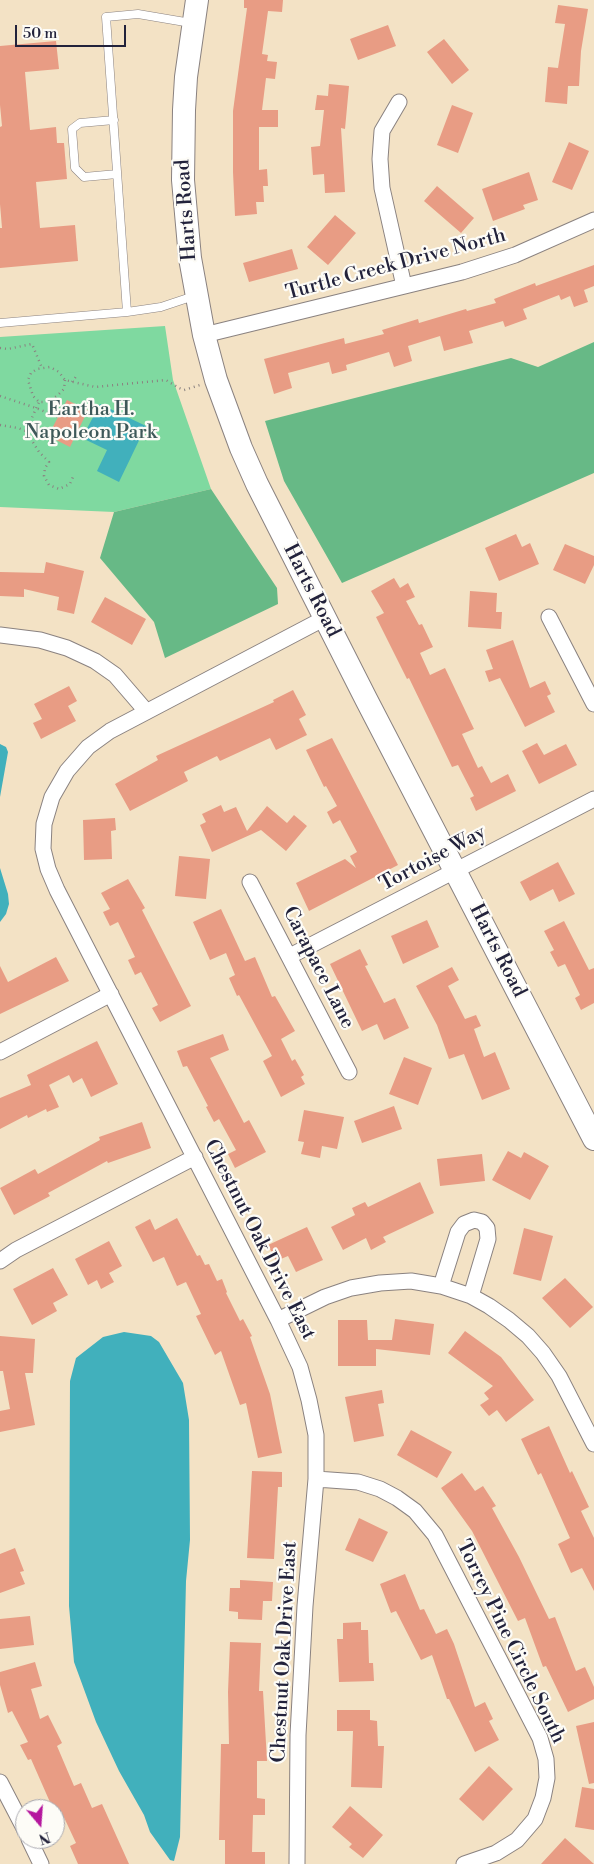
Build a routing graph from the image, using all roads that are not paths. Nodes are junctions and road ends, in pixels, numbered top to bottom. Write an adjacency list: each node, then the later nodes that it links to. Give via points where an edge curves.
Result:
1 (198, 0): 2 (street, Harts Road)
2 (193, 24): 4 (lane, via 138,14 106,17); 8 (street, Harts Road, via 184,110 183,180 185,225)
3 (399, 102): 7 (street, via 382,131 380,158 382,188)
4 (114, 120): 5 (lane); 5 (lane, via 80,123 72,129 75,168 84,177)
5 (117, 174): 9 (lane)
6 (594, 220): 7 (street, Turtle Creek Drive North, via 515,254 462,272)
7 (404, 286): 11 (street, Turtle Creek Drive North)
8 (196, 295): 9 (lane, via 161,307); 11 (street, Harts Road)
9 (127, 312): 10 (lane)
10 (0, 323)
11 (204, 335): 12 (street, Harts Road, via 216,380 249,466)
12 (325, 618): 16 (street, Chestnut Oak Drive East); 18 (street, Harts Road)
13 (549, 618): 15 (street)
14 (0, 635): 16 (street, via 40,640 95,661 115,675)
15 (594, 704)
16 (146, 711): 21 (street, Chestnut Oak Drive East, via 110,731 88,748 67,771 52,797 44,824 43,849 48,869)
17 (594, 799): 18 (street, Tortoise Way)
18 (455, 870): 20 (street, Tortoise Way); 24 (street, Harts Road)
19 (250, 882): 20 (street, Carapace Lane)
20 (290, 956): 23 (street, Carapace Lane)
21 (111, 994): 22 (street); 25 (street, Chestnut Oak Drive East)
22 (0, 1052)
23 (349, 1072)
24 (594, 1139)
25 (195, 1157): 26 (street); 29 (street, Chestnut Oak Drive East)
26 (0, 1261)
27 (441, 1286): 28 (street); 28 (street, via 458,1232 464,1224 474,1220 482,1222 487,1228 488,1239); 29 (street, via 411,1281 351,1288)
28 (471, 1296): 30 (street, via 509,1320 543,1353 559,1376)
29 (278, 1320): 31 (street, Chestnut Oak Drive East, via 300,1367 309,1400 316,1435)
30 (594, 1444)
31 (316, 1479): 36 (street, Chestnut Oak Drive East, via 298,1735); 37 (street, Torrey Pine Circle South, via 358,1482 380,1489 415,1511 435,1535 540,1738 546,1759 546,1778 535,1819 517,1840 496,1853)
32 (0, 1782): 33 (street)
33 (15, 1811)
34 (34, 1849): 35 (street)
35 (41, 1864)
36 (297, 1864)
37 (464, 1864)

